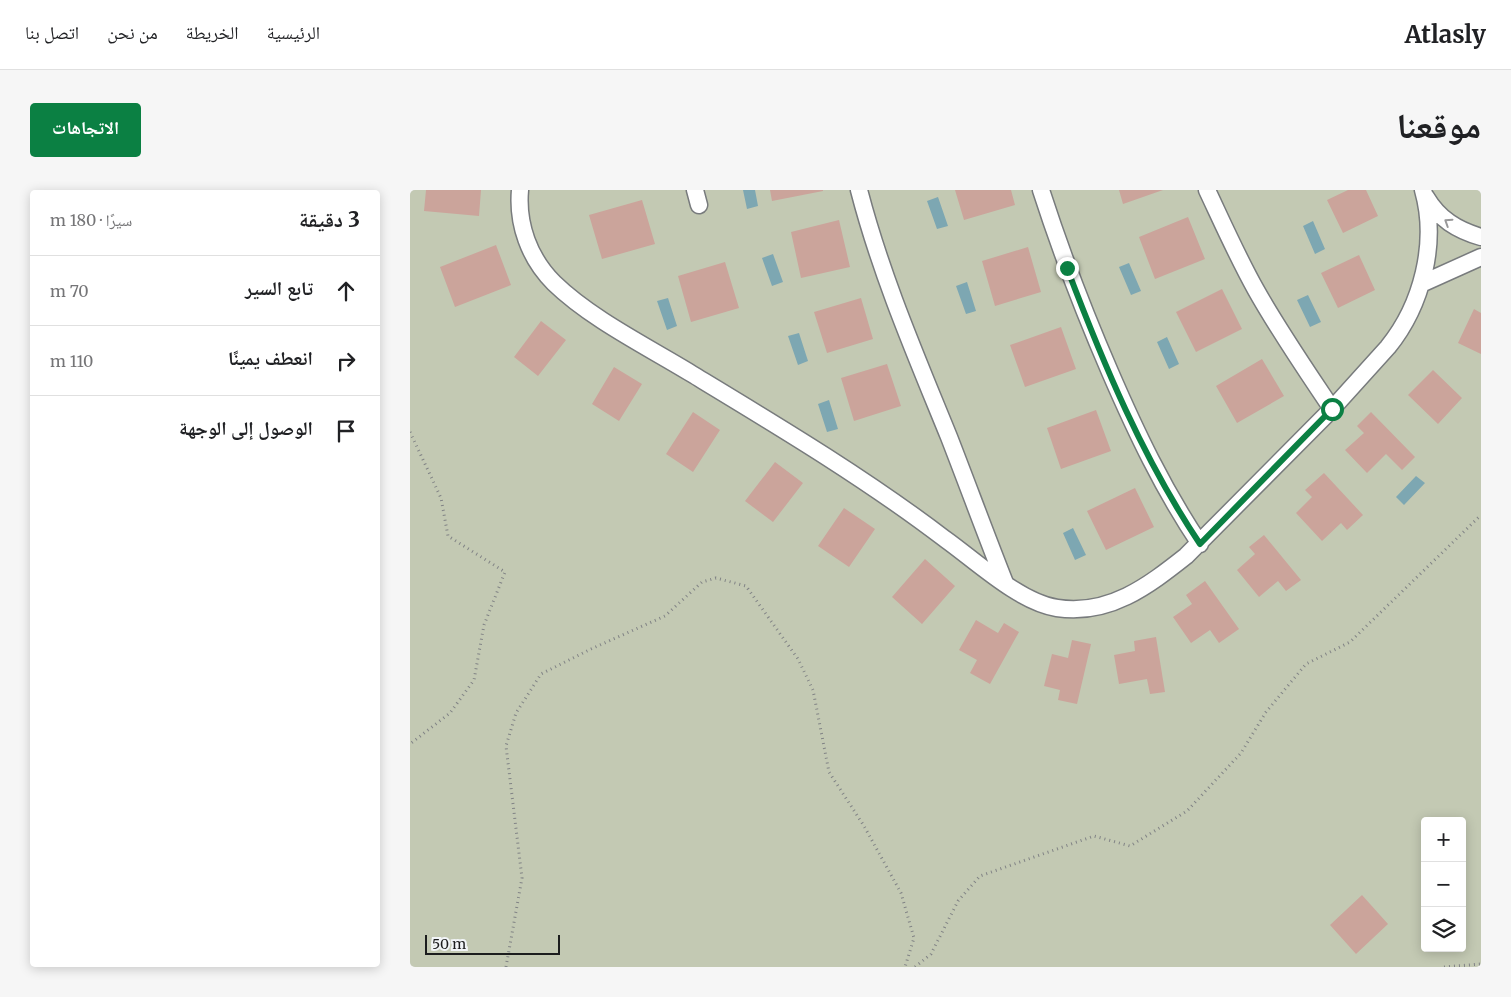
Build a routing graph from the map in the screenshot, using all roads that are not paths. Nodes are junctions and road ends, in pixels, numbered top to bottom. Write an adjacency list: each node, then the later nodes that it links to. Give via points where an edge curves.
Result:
1 (520, 190): 11 (street, via 521,224 530,248 540,267 567,294 587,310 798,438 913,515)
2 (859, 190): 11 (street, via 899,316)
3 (1041, 190): 10 (street, via 1081,304 1145,452)
4 (1207, 190): 9 (street, via 1256,291)
5 (1424, 192): 6 (street, one-way to 5, via 1441,218); 8 (street, via 1428,236)
6 (1481, 237)
7 (1481, 257): 8 (street)
8 (1421, 284): 9 (street, via 1396,337)
9 (1332, 409): 10 (street)
10 (1200, 544): 11 (street, via 1146,585 1097,608 1055,608 1024,596)
11 (1005, 583)

